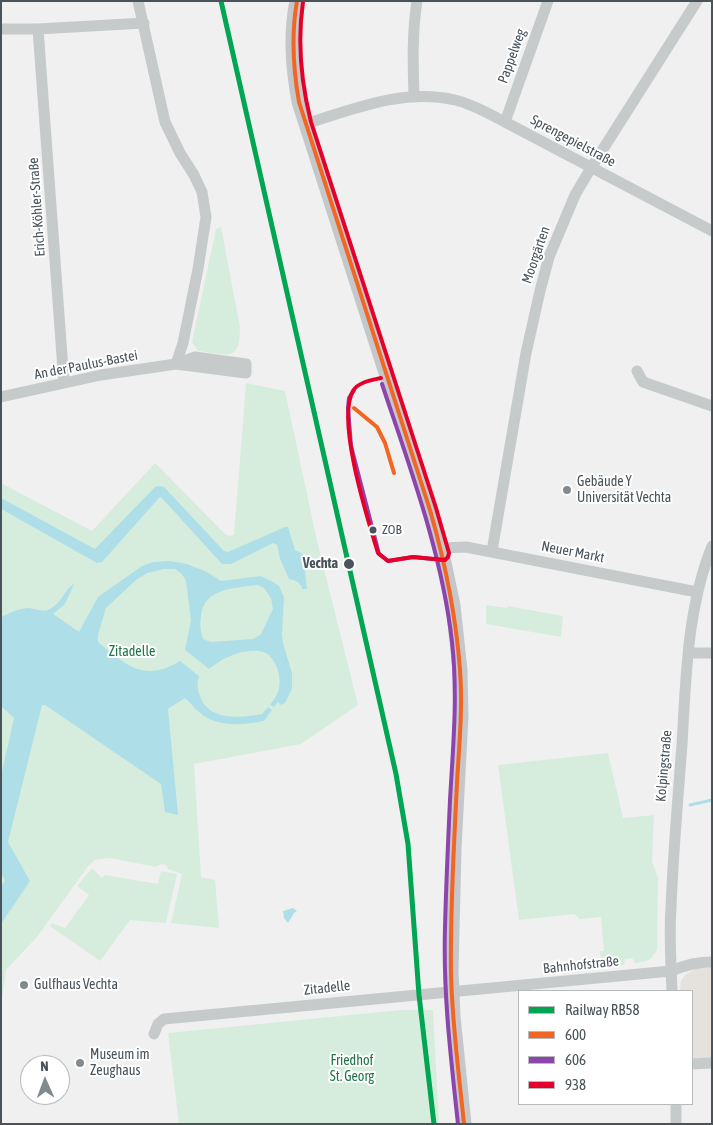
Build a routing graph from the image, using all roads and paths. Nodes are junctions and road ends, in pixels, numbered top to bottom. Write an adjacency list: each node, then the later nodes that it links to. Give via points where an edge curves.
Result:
1 (138, 1): 6 (street)
2 (297, 1): 11 (main road, via 293,55)
3 (417, 1): 9 (street, via 412,52)
4 (548, 1): 10 (street, Pappelweg)
5 (697, 1): 12 (street, Moorgärten)
6 (144, 23): 8 (street); 14 (street, via 165,122 202,192 206,217 183,343)
7 (1, 29): 8 (street)
8 (38, 29): 17 (street, Erich-Köhler-Straße)
9 (414, 96): 10 (street, Sprengepielstraße, via 456,100); 11 (street, Sprengepielstraße, via 366,104)
10 (505, 122): 12 (street, Sprengepielstraße)
11 (305, 124): 21 (main road)
12 (591, 168): 13 (street, Sprengepielstraße); 22 (street, Moorgärten, via 549,257 540,291 526,353)
13 (712, 231)
14 (176, 364): 15 (street, An der Paulus-Bastei); 17 (street, An der Paulus-Bastei)
15 (246, 368)
16 (637, 371): 19 (street, via 643,382)
17 (64, 383): 18 (street, An der Paulus-Bastei)
18 (1, 397)
19 (712, 406)
20 (712, 546): 23 (street, Kolpingstraße)
21 (441, 548): 22 (street, Neuer Markt); 29 (main road, via 453,605 460,670)
22 (492, 551): 23 (street, Neuer Markt)
23 (698, 592): 24 (street, Kolpingstraße)
24 (688, 653): 25 (street); 27 (street, Kolpingstraße, via 670,910)
25 (712, 653)
26 (712, 962): 27 (street, Bahnhofstraße, via 697,962)
27 (672, 971): 28 (street, Kolpingstraße); 29 (street, Bahnhofstraße)
28 (672, 990)
29 (452, 993): 30 (street, Zitadelle, via 164,1019); 34 (main road)
30 (154, 1034)
31 (712, 1063): 32 (street)
32 (693, 1064)
33 (676, 1105): 35 (street)
34 (464, 1124)
35 (676, 1124)

